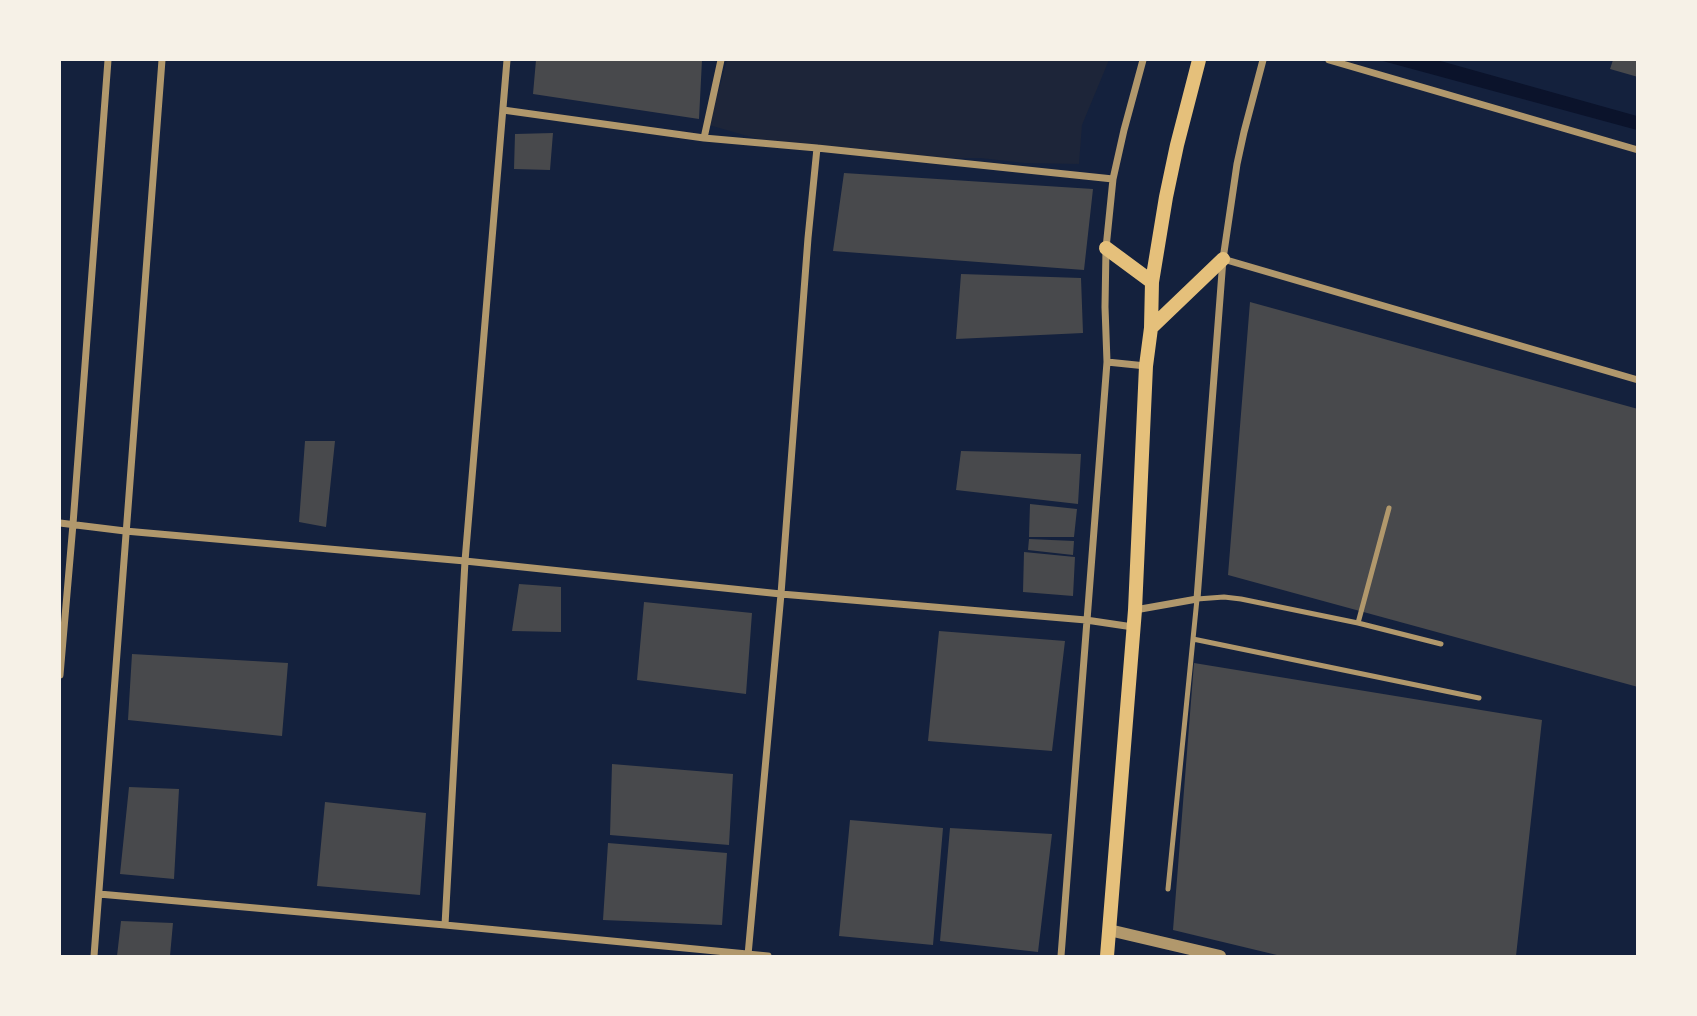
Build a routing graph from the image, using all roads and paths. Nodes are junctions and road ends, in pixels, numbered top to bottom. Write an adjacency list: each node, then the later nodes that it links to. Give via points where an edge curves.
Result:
1 (108, 60): 23 (street)
2 (162, 60): 24 (street)
3 (508, 60): 9 (street)
4 (721, 60): 10 (street)
5 (1143, 60): 13 (street)
6 (1199, 60): 16 (main road, via 1168,184)
7 (1263, 60): 15 (street, via 1242,142)
8 (1329, 60): 12 (street)
9 (503, 110): 10 (street); 25 (street)
10 (704, 138): 11 (street)
11 (817, 148): 13 (street); 26 (street)
12 (1637, 150)
13 (1114, 179): 14 (street)
14 (1106, 248): 16 (main road); 18 (street)
15 (1223, 259): 17 (main road); 20 (street); 27 (street)
16 (1152, 282): 17 (main road)
17 (1151, 328): 19 (main road)
18 (1107, 362): 19 (street); 29 (street)
19 (1146, 366): 28 (main road)
20 (1637, 380)
21 (1389, 508): 30 (lane)
22 (60, 523): 23 (street)
23 (74, 524): 24 (street); 34 (street)
24 (125, 531): 25 (street); 37 (street)
25 (465, 561): 26 (street); 38 (street)
26 (781, 594): 29 (street); 40 (street)
27 (1197, 600): 28 (street); 30 (lane, via 1241,599); 32 (lane)
28 (1135, 610): 31 (main road)
29 (1086, 620): 31 (street); 43 (street)
30 (1358, 623): 33 (lane)
31 (1133, 627): 39 (main road)
32 (1193, 639): 35 (lane); 36 (lane)
33 (1441, 644)
34 (60, 675)
35 (1479, 698)
36 (1168, 889)
37 (99, 894): 38 (street); 41 (street)
38 (445, 925): 40 (street)
39 (1109, 930): 44 (main road); 45 (street)
40 (748, 955): 42 (street)
41 (94, 957)
42 (768, 957)
43 (1062, 957)
44 (1107, 957)
45 (1220, 957)

